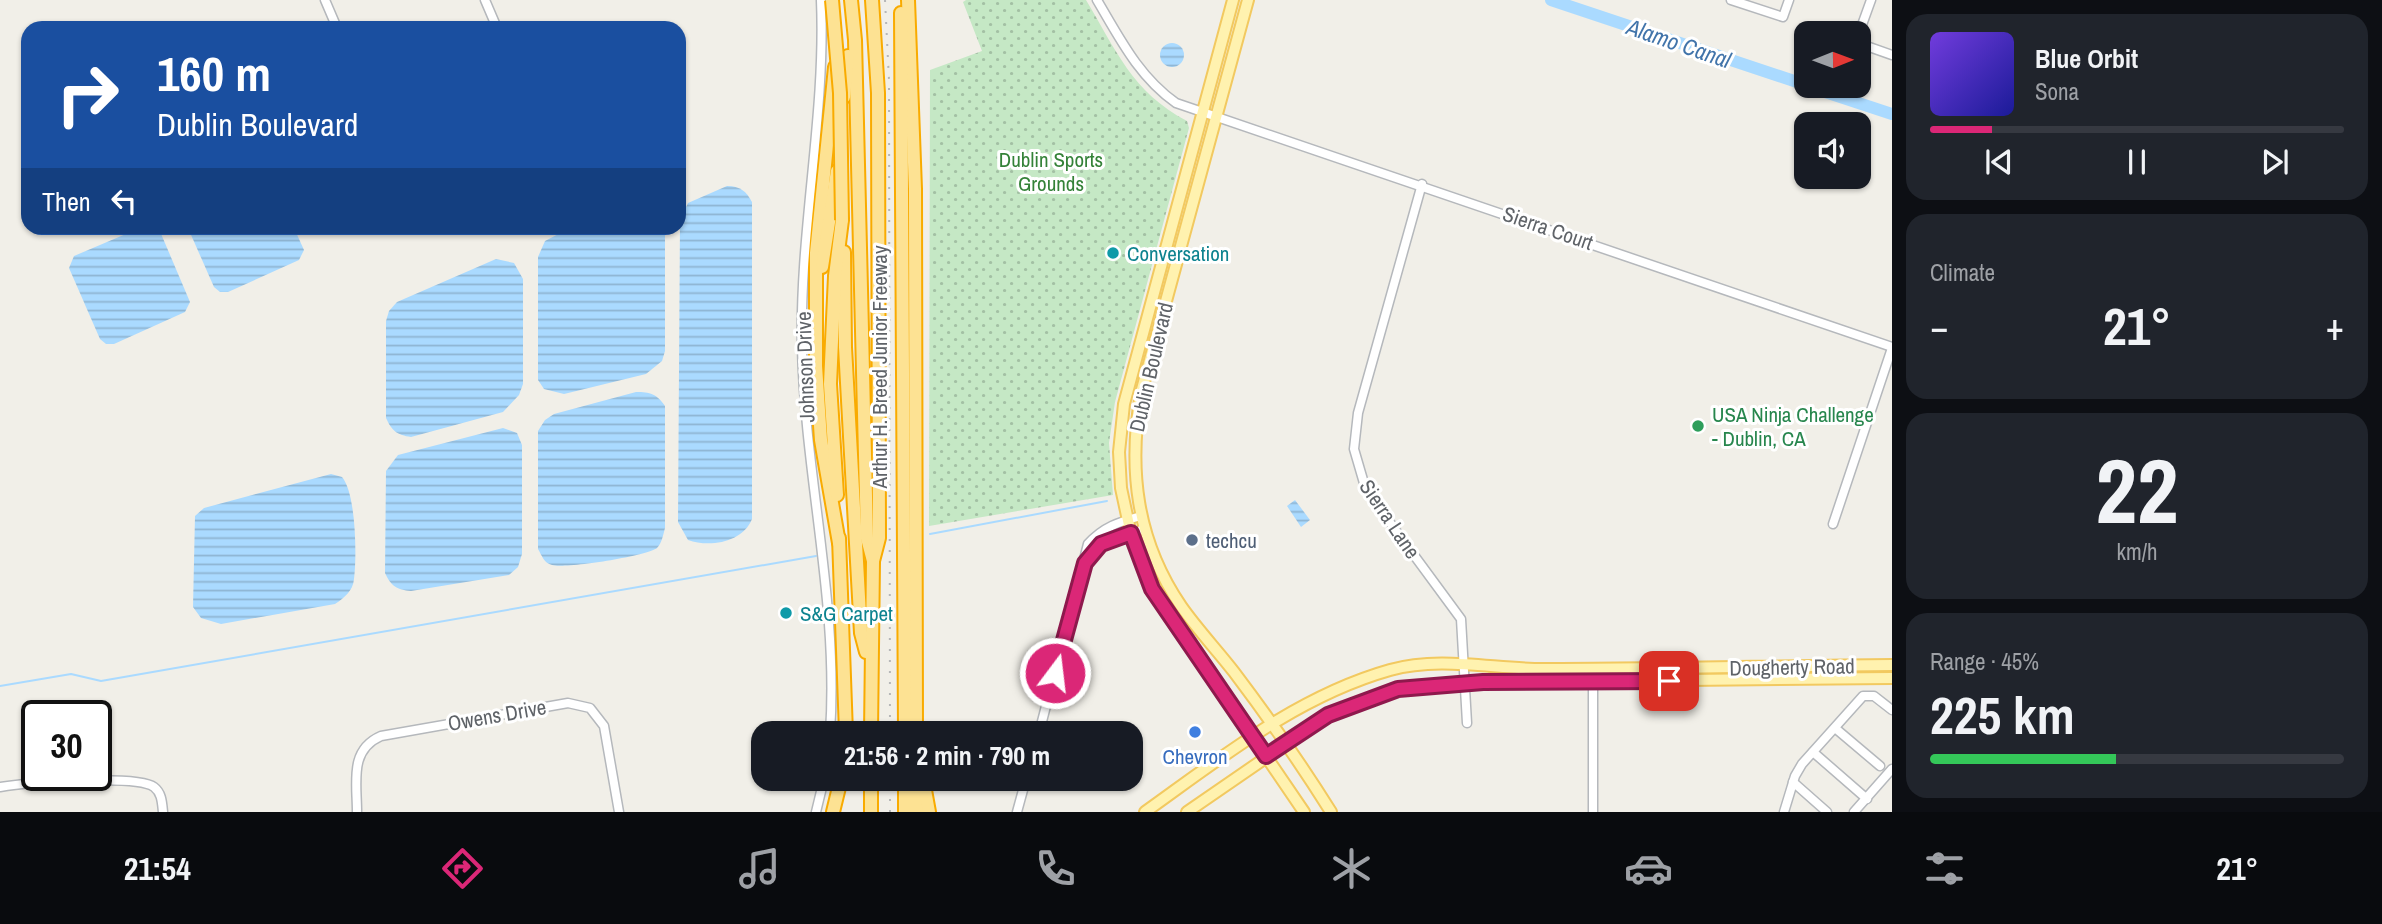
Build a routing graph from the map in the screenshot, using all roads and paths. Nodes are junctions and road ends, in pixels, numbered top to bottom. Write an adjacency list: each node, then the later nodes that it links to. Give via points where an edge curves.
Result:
1 (325, 0): 16 (street)
2 (485, 0): 17 (street)
3 (821, 0): 50 (street, Johnson Drive, via 802,349 825,562)
4 (834, 0): 26 (highway, bridge, via 840,93); 27 (highway, via 835,66 816,253)
5 (851, 0): 22 (highway, via 855,40)
6 (872, 0): 37 (highway, Arthur H. Breed Junior Freeway, via 878,93 879,538)
7 (900, 0): 53 (highway)
8 (908, 0): 19 (highway, Arthur H. Breed Junior Freeway)
9 (916, 0): 19 (highway)
10 (1097, 0): 23 (street, Sierra Court, via 1145,78 1176,103)
11 (1233, 0): 23 (main road, Dublin Boulevard)
12 (1248, 0): 24 (main road, Dublin Boulevard)
13 (1731, 0): 14 (street, via 1783,17)
14 (1789, 0)
15 (1871, 0): 18 (street)
16 (334, 21)
17 (494, 21)
18 (1863, 21)
19 (912, 48): 54 (highway, Arthur H. Breed Junior Freeway)
20 (1871, 48): 21 (street)
21 (1892, 55)
22 (851, 58): 27 (highway); 37 (highway, via 867,538)
23 (1203, 114): 24 (street, Sierra Court); 28 (main road, Dublin Boulevard)
24 (1216, 119): 25 (street, Sierra Court); 30 (main road, Dublin Boulevard)
25 (1422, 184): 29 (street, Sierra Court); 39 (street, Sierra Lane, via 1358,413 1354,449 1366,490 1461,619)
26 (840, 275): 36 (highway, via 830,384); 43 (highway, via 861,633)
27 (817, 290): 36 (highway, via 818,404)
28 (1146, 320): 30 (main road, via 1151,326 1140,368); 32 (main road, Dublin Boulevard, via 1119,435)
29 (1892, 348): 33 (street)
30 (1145, 375): 31 (main road, Dublin Boulevard, via 1133,457)
31 (1141, 516): 32 (street); 34 (main road, Dublin Boulevard)
32 (1128, 519): 35 (main road, Dublin Boulevard); 38 (street, via 1099,532 1088,544)
33 (1833, 524)
34 (1144, 529): 35 (street); 57 (main road, Dublin Boulevard, via 1167,585)
35 (1131, 533): 38 (street, via 1101,544); 59 (main road, Dublin Boulevard, via 1152,589)
36 (839, 543): 51 (highway)
37 (873, 561): 43 (highway, Arthur H. Breed Junior Freeway)
38 (1085, 563): 55 (street)
39 (1465, 665): 42 (main road, Dougherty Road); 47 (street, Sierra Lane); 57 (main road, Dougherty Road, via 1409,666 1367,677 1320,695)
40 (1892, 665): 41 (main road, Dougherty Road)
41 (1718, 667): 42 (main road, Dougherty Road); 45 (main road, via 1702,674 1676,674)
42 (1580, 669): 48 (main road, via 1551,675)
43 (870, 670): 52 (highway, Arthur H. Breed Junior Freeway)
44 (1892, 678): 45 (main road, Dougherty Road)
45 (1669, 681): 46 (main road, Dougherty Road)
46 (1593, 682): 48 (main road, Dougherty Road); 89 (street)
47 (1465, 683): 48 (main road, Dougherty Road); 56 (street, Sierra Lane); 60 (main road, Dougherty Road, via 1386,692 1328,715)
48 (1541, 683)
49 (1892, 710): 58 (street, via 1868,695)
50 (830, 721)
51 (846, 721)
52 (871, 721)
53 (905, 721)
54 (916, 721)
55 (1042, 721)
56 (1467, 723)
57 (1271, 724): 59 (main road, Dougherty Road); 60 (main road, Dublin Boulevard)
58 (1835, 728): 61 (street); 63 (street)
59 (1252, 737): 62 (main road, Dublin Boulevard); 85 (main road, Dougherty Road)
60 (1285, 743): 62 (main road, Dougherty Road); 88 (main road, Dublin Boulevard)
61 (1813, 752): 65 (street); 74 (street)
62 (1266, 756): 86 (main road, Dougherty Road); 87 (main road, Dublin Boulevard)
63 (1880, 766)
64 (1892, 769): 74 (street)
65 (1793, 782): 90 (street); 91 (street)
66 (0, 787): 75 (street, via 139,782 157,790)
67 (821, 791): 78 (street)
68 (838, 791): 79 (highway)
69 (871, 791): 80 (highway)
70 (905, 791): 81 (highway)
71 (917, 791): 82 (highway)
72 (925, 791): 83 (highway)
73 (1023, 791): 84 (street)
74 (1867, 799): 92 (street)
75 (163, 812)
76 (357, 812): 77 (street, Owens Drive, via 358,757 371,740 568,703 590,708 604,726)
77 (619, 812)
78 (816, 812)
79 (833, 812)
80 (871, 812)
81 (905, 812)
82 (917, 812)
83 (929, 812)
84 (1017, 812)
85 (1145, 812)
86 (1187, 812)
87 (1304, 812)
88 (1331, 812)
89 (1593, 812)
90 (1784, 812)
91 (1827, 812)
92 (1854, 812)

